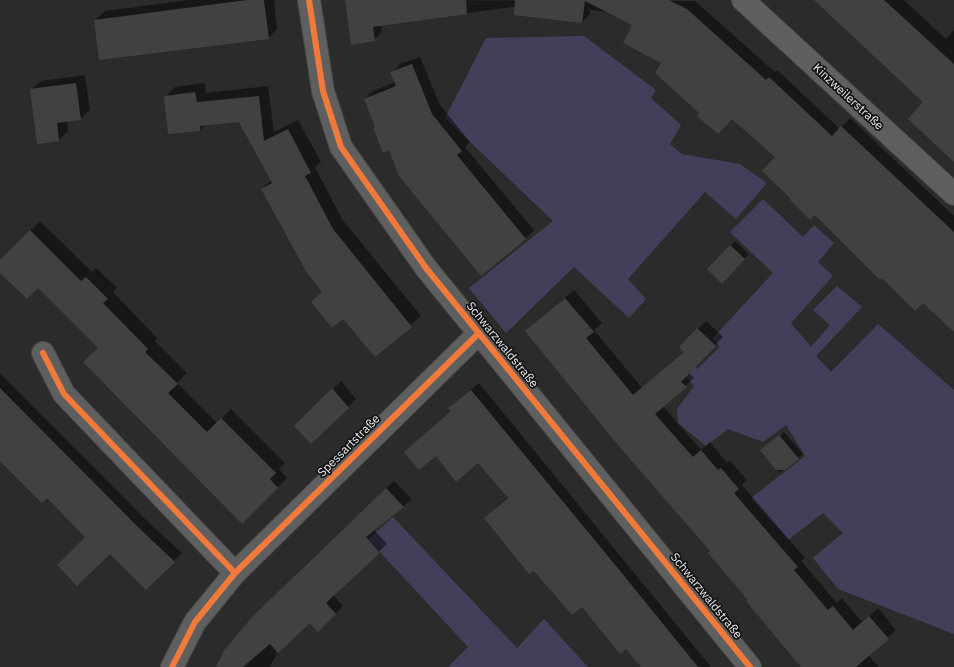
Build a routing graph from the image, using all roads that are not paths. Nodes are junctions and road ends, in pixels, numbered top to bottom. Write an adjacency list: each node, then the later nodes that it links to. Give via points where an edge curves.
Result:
1 (309, 0): 4 (street, Schwarzwaldstraße, via 323,91 341,147 426,268)
2 (743, 0): 3 (street, Kinzweilerstraße)
3 (954, 194)
4 (478, 334): 6 (street, Spessartstraße); 8 (street, Schwarzwaldstraße)
5 (43, 353): 6 (street, via 64,394)
6 (235, 573): 7 (street, Spessartstraße, via 195,622)
7 (172, 667)
8 (750, 667)

